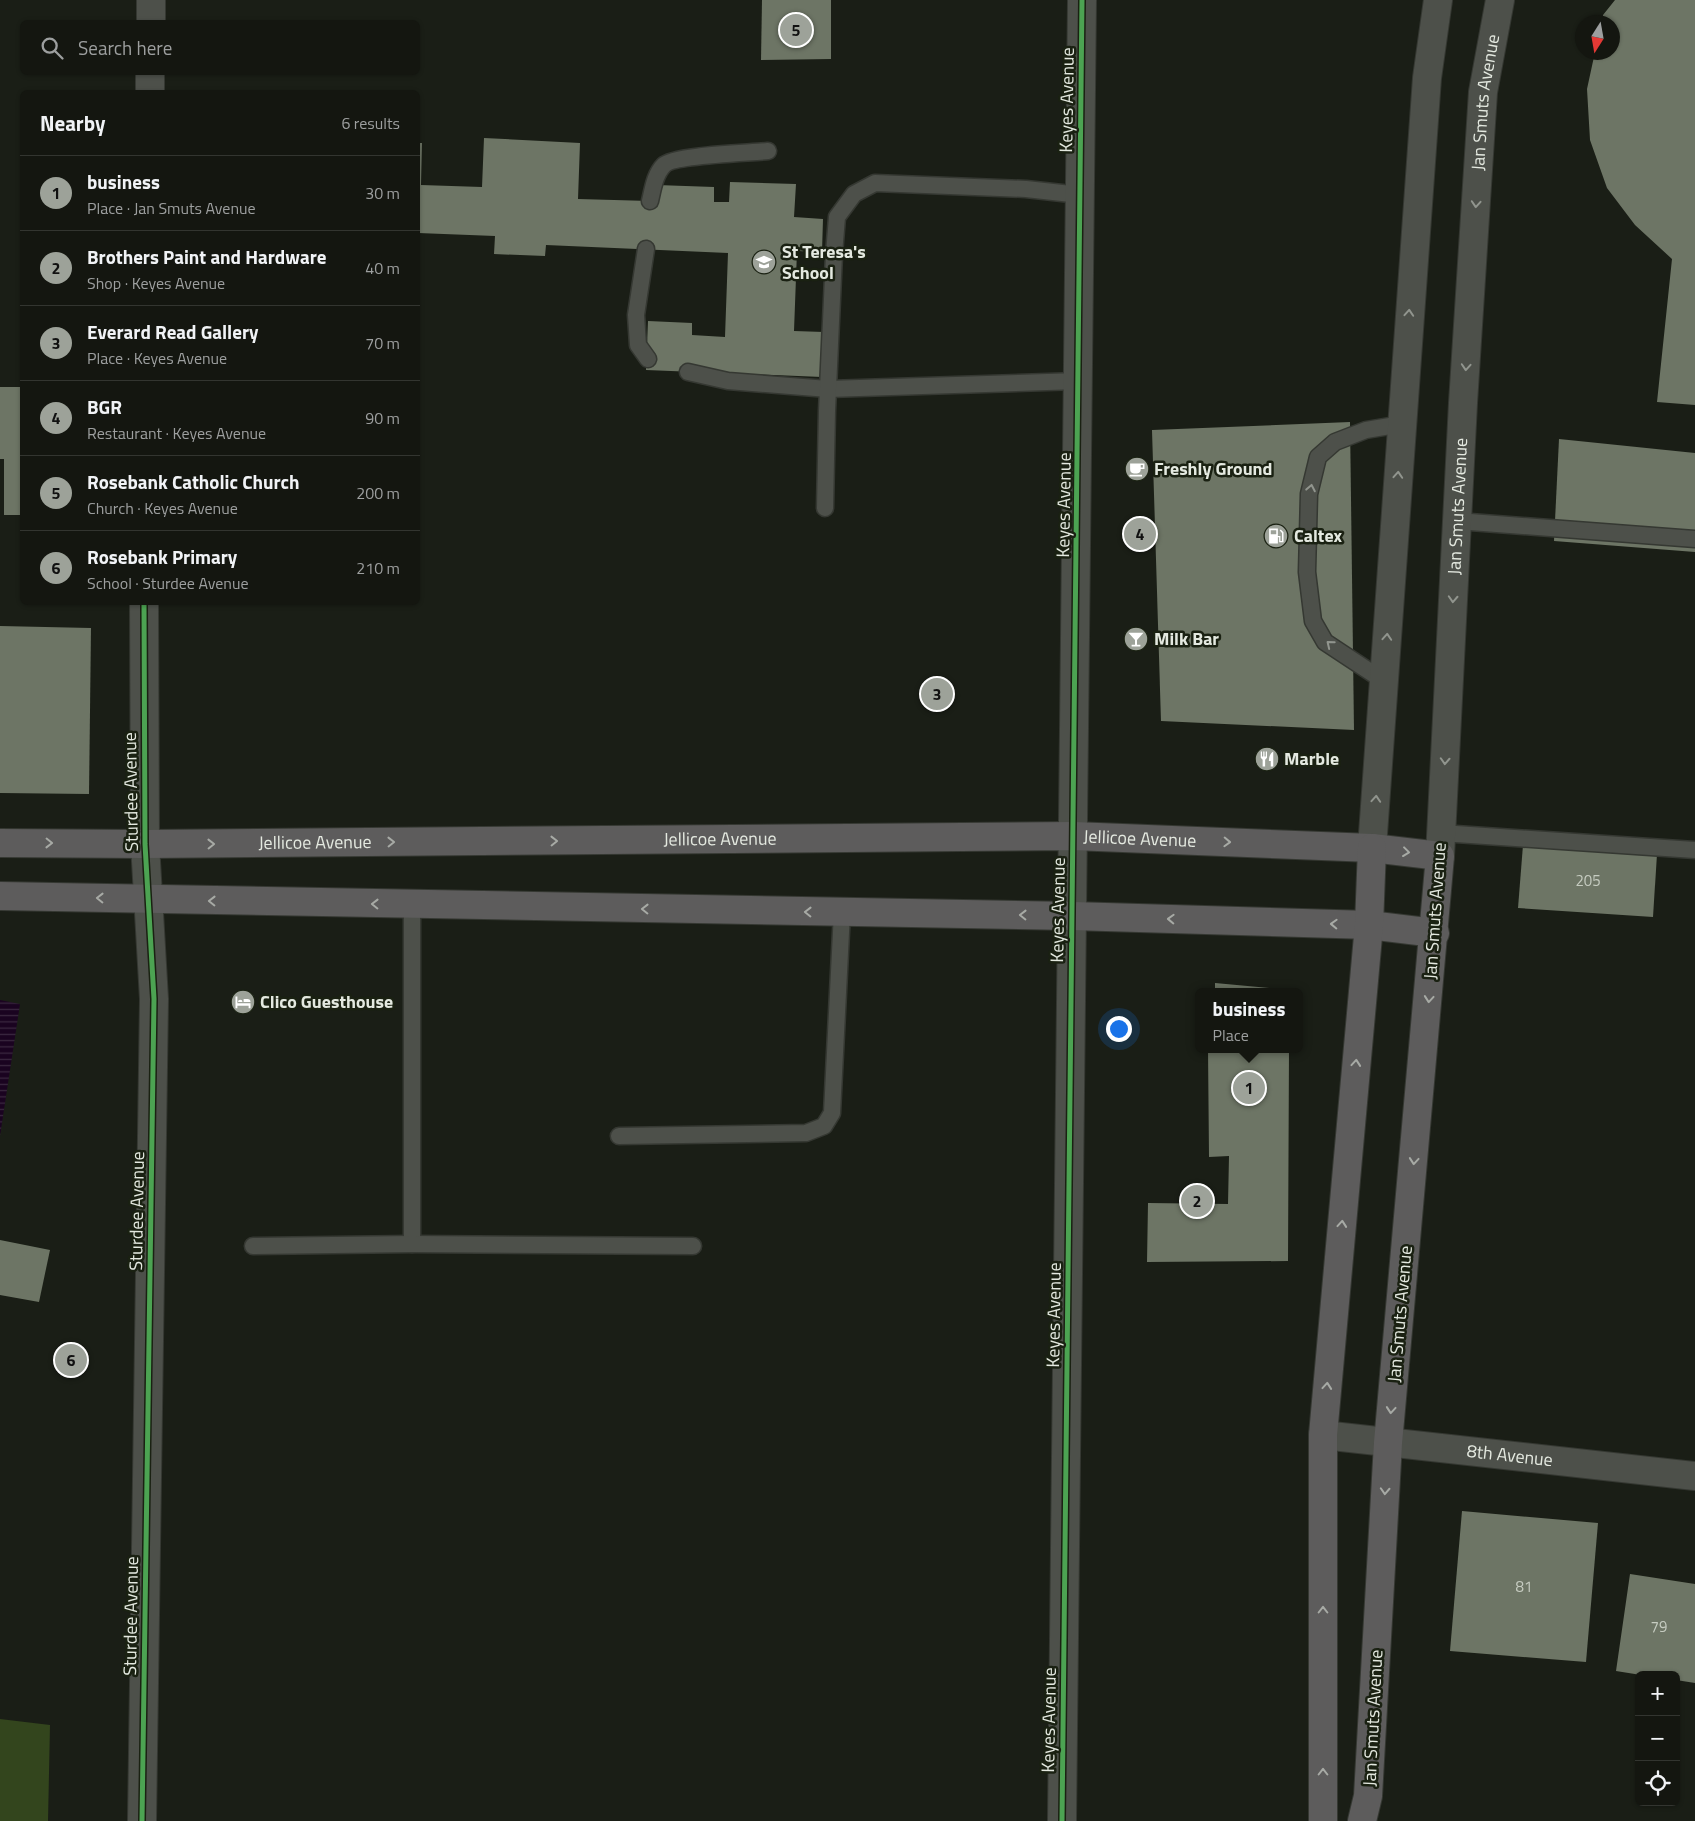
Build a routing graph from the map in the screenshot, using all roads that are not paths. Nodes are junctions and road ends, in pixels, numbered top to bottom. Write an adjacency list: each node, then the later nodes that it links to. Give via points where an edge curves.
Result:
1 (151, 0): 5 (street)
2 (1438, 0): 16 (street, one-way to 2, via 1427,78)
3 (1500, 0): 18 (street, Jan Smuts Avenue, one-way to 18, via 1483,92)
4 (1078, 1): 9 (street, Keyes Avenue)
5 (151, 20)
6 (150, 75): 7 (street)
7 (150, 90)
8 (768, 151): 10 (lane, via 666,163 657,174)
9 (1080, 195): 14 (street, Keyes Avenue); 15 (lane, via 1026,189 875,183 854,194 837,218)
10 (650, 201)
11 (646, 249): 12 (lane, via 636,315 638,345)
12 (648, 359)
13 (688, 372): 15 (lane, via 728,381)
14 (1079, 381): 15 (lane); 22 (street, Keyes Avenue)
15 (828, 389): 17 (lane)
16 (1402, 424): 21 (street, one-way to 16); 21 (lane, one-way to 16, via 1325,642 1314,621 1307,572 1309,494 1318,458 1335,442 1366,430)
17 (825, 508)
18 (1457, 521): 19 (lane); 25 (street, Jan Smuts Avenue, one-way to 25)
19 (1695, 539)
20 (144, 605): 24 (street, Sturdee Avenue)
21 (1384, 681): 26 (street, one-way to 21)
22 (1073, 836): 24 (main road, Jellicoe Avenue, one-way to 22); 26 (main road, Jellicoe Avenue, one-way to 26); 32 (street, Keyes Avenue)
23 (0, 843): 24 (main road, Jellicoe Avenue, one-way to 24)
24 (145, 844): 29 (street, Sturdee Avenue)
25 (1441, 844): 26 (main road, Jellicoe Avenue, one-way to 25); 27 (lane); 34 (main road, Jan Smuts Avenue)
26 (1372, 848): 33 (main road)
27 (1695, 850)
28 (0, 896): 29 (main road, one-way to 28)
29 (149, 900): 30 (main road, one-way to 29); 42 (street, Sturdee Avenue, via 154,1000)
30 (412, 904): 31 (main road, one-way to 30); 36 (lane)
31 (842, 912): 32 (main road, one-way to 31); 35 (lane, via 832,1113 824,1126 806,1133)
32 (1072, 916): 33 (main road, one-way to 32); 43 (street, Keyes Avenue)
33 (1369, 926): 34 (main road); 39 (main road, one-way to 33)
34 (1434, 933): 40 (main road, Jan Smuts Avenue, one-way to 40)
35 (619, 1136)
36 (412, 1244): 37 (lane); 38 (lane)
37 (253, 1246)
38 (693, 1246)
39 (1323, 1435): 40 (street, 8th Avenue); 44 (main road, one-way to 39)
40 (1388, 1443): 41 (street, 8th Avenue); 45 (main road, Jan Smuts Avenue, one-way to 45, via 1368,1796)
41 (1695, 1476)
42 (142, 1821)
43 (1062, 1821)
44 (1323, 1821)
45 (1362, 1821)

